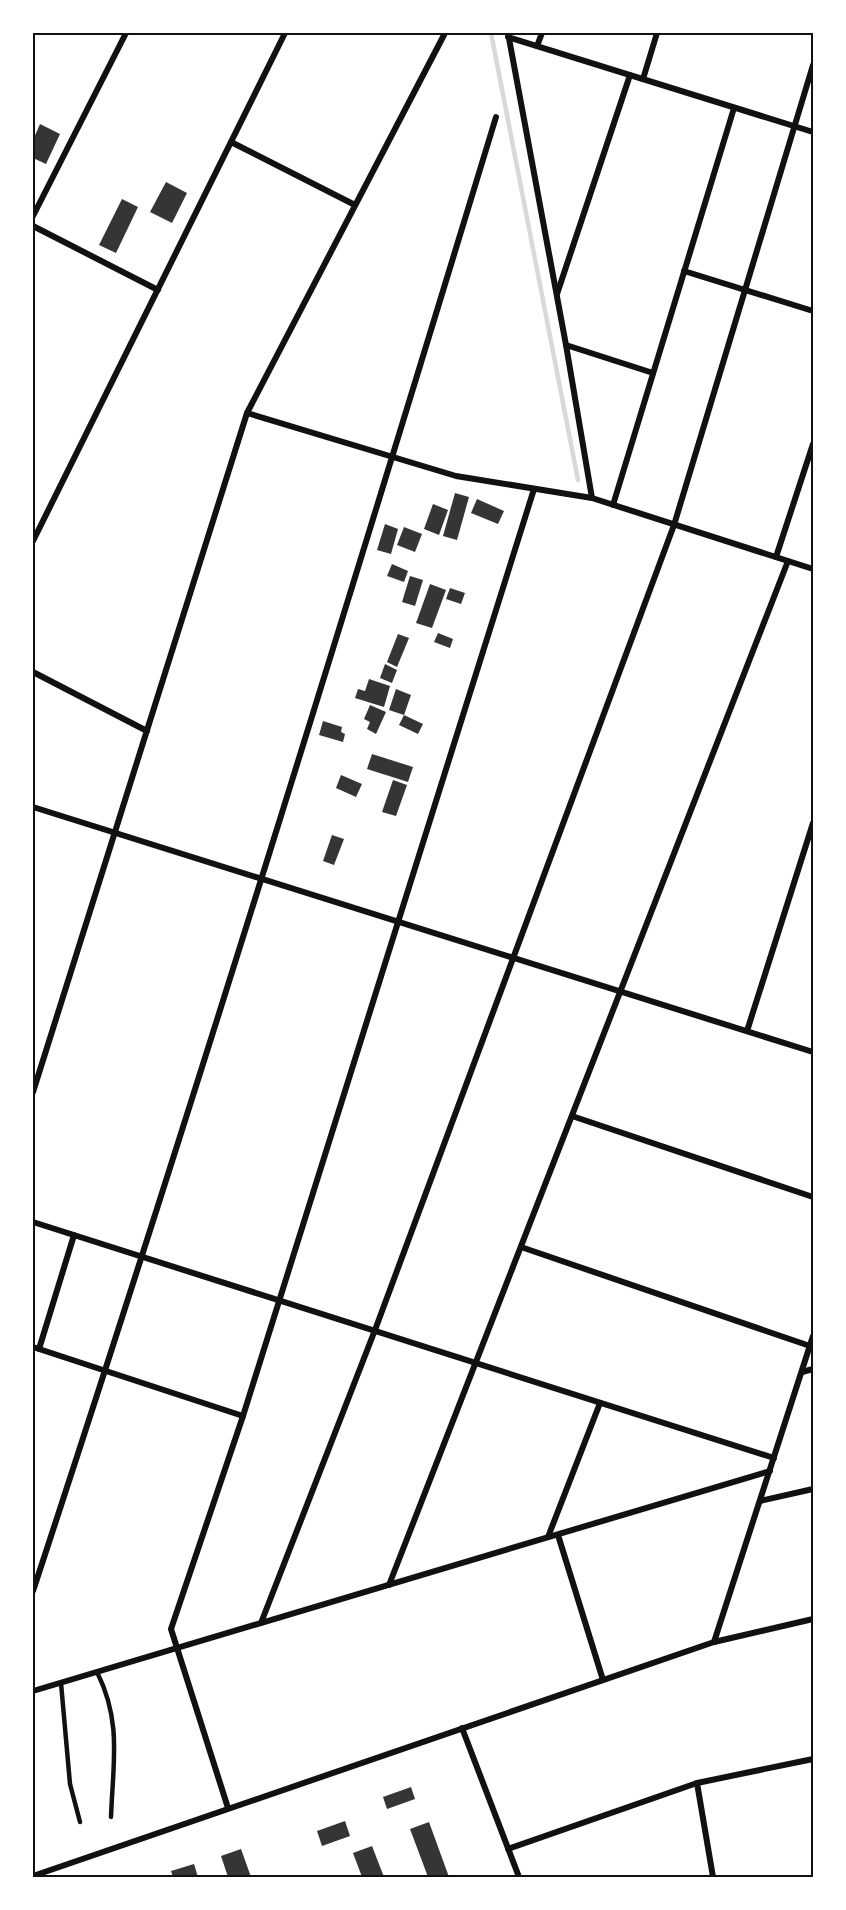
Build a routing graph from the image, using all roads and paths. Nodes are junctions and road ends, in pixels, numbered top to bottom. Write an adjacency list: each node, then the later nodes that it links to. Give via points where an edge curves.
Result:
1 (126, 33): 17 (street)
2 (285, 33): 15 (street)
3 (445, 33): 16 (street)
4 (542, 33): 7 (street)
5 (657, 33): 10 (street)
6 (508, 35): 7 (street); 22 (street)
7 (537, 46): 9 (street)
8 (813, 65): 13 (street)
9 (630, 75): 10 (street); 22 (street)
10 (643, 79): 11 (street)
11 (734, 108): 13 (street); 19 (street)
12 (496, 117): 28 (street)
13 (794, 127): 14 (street); 21 (street)
14 (813, 132)
15 (231, 142): 16 (street); 20 (street)
16 (356, 205): 26 (street)
17 (33, 216)
18 (33, 226): 20 (street)
19 (684, 271): 21 (street); 25 (street)
20 (158, 290): 35 (street)
21 (745, 290): 23 (street); 34 (street)
22 (557, 295): 24 (street)
23 (813, 311)
24 (566, 345): 25 (street); 32 (street)
25 (653, 373): 33 (street)
26 (247, 413): 28 (street); 40 (street)
27 (813, 444): 29 (street)
28 (392, 459): 31 (street, via 456,476); 44 (street)
29 (805, 468): 30 (street); 36 (street)
30 (813, 470)
31 (534, 489): 32 (street); 45 (street)
32 (592, 498): 33 (street)
33 (613, 505): 34 (street)
34 (674, 525): 36 (street); 46 (street)
35 (33, 541)
36 (776, 558): 37 (street)
37 (788, 561): 38 (street); 47 (street)
38 (813, 569)
39 (33, 672): 40 (street)
40 (147, 731): 43 (street)
41 (33, 807): 43 (street)
42 (813, 823): 48 (street)
43 (115, 832): 44 (street); 50 (street)
44 (260, 878): 45 (street); 56 (street)
45 (399, 922): 46 (street); 57 (street)
46 (514, 957): 47 (street); 58 (street)
47 (621, 990): 48 (street); 51 (street)
48 (747, 1031): 49 (street)
49 (813, 1052)
50 (33, 1092)
51 (572, 1116): 52 (street); 55 (street)
52 (813, 1197)
53 (33, 1222): 54 (street)
54 (74, 1235): 56 (street); 61 (street)
55 (520, 1247): 60 (street); 62 (street)
56 (141, 1257): 57 (street); 64 (street)
57 (279, 1300): 58 (street); 67 (street)
58 (375, 1330): 62 (street); 77 (street)
59 (813, 1336): 60 (street)
60 (810, 1346): 65 (street)
61 (36, 1348): 64 (street)
62 (476, 1362): 66 (street); 74 (street)
63 (813, 1369): 65 (street)
64 (105, 1371): 67 (street); 75 (street)
65 (802, 1372): 68 (street)
66 (600, 1403): 68 (street); 73 (street)
67 (243, 1416): 79 (street, via 171,1629)
68 (774, 1458): 69 (street)
69 (770, 1471): 71 (street); 72 (street)
70 (813, 1489): 71 (street)
71 (760, 1501): 78 (street)
72 (558, 1534): 73 (street); 81 (street)
73 (549, 1537): 74 (street)
74 (389, 1585): 77 (street)
75 (33, 1591)
76 (813, 1619): 78 (street)
77 (261, 1623): 79 (street)
78 (714, 1642): 81 (street)
79 (177, 1648): 80 (street); 87 (street)
80 (97, 1671): 82 (street); 88 (lane, via 114,1716)
81 (603, 1680): 84 (street)
82 (61, 1683): 83 (street); 89 (lane, via 70,1784)
83 (33, 1691)
84 (462, 1728): 87 (street); 90 (street)
85 (813, 1759): 86 (street)
86 (697, 1783): 90 (street); 93 (street)
87 (228, 1808): 91 (street)
88 (111, 1817)
89 (80, 1822)
90 (508, 1849): 92 (street)
91 (33, 1876)
92 (519, 1877)
93 (712, 1877)

